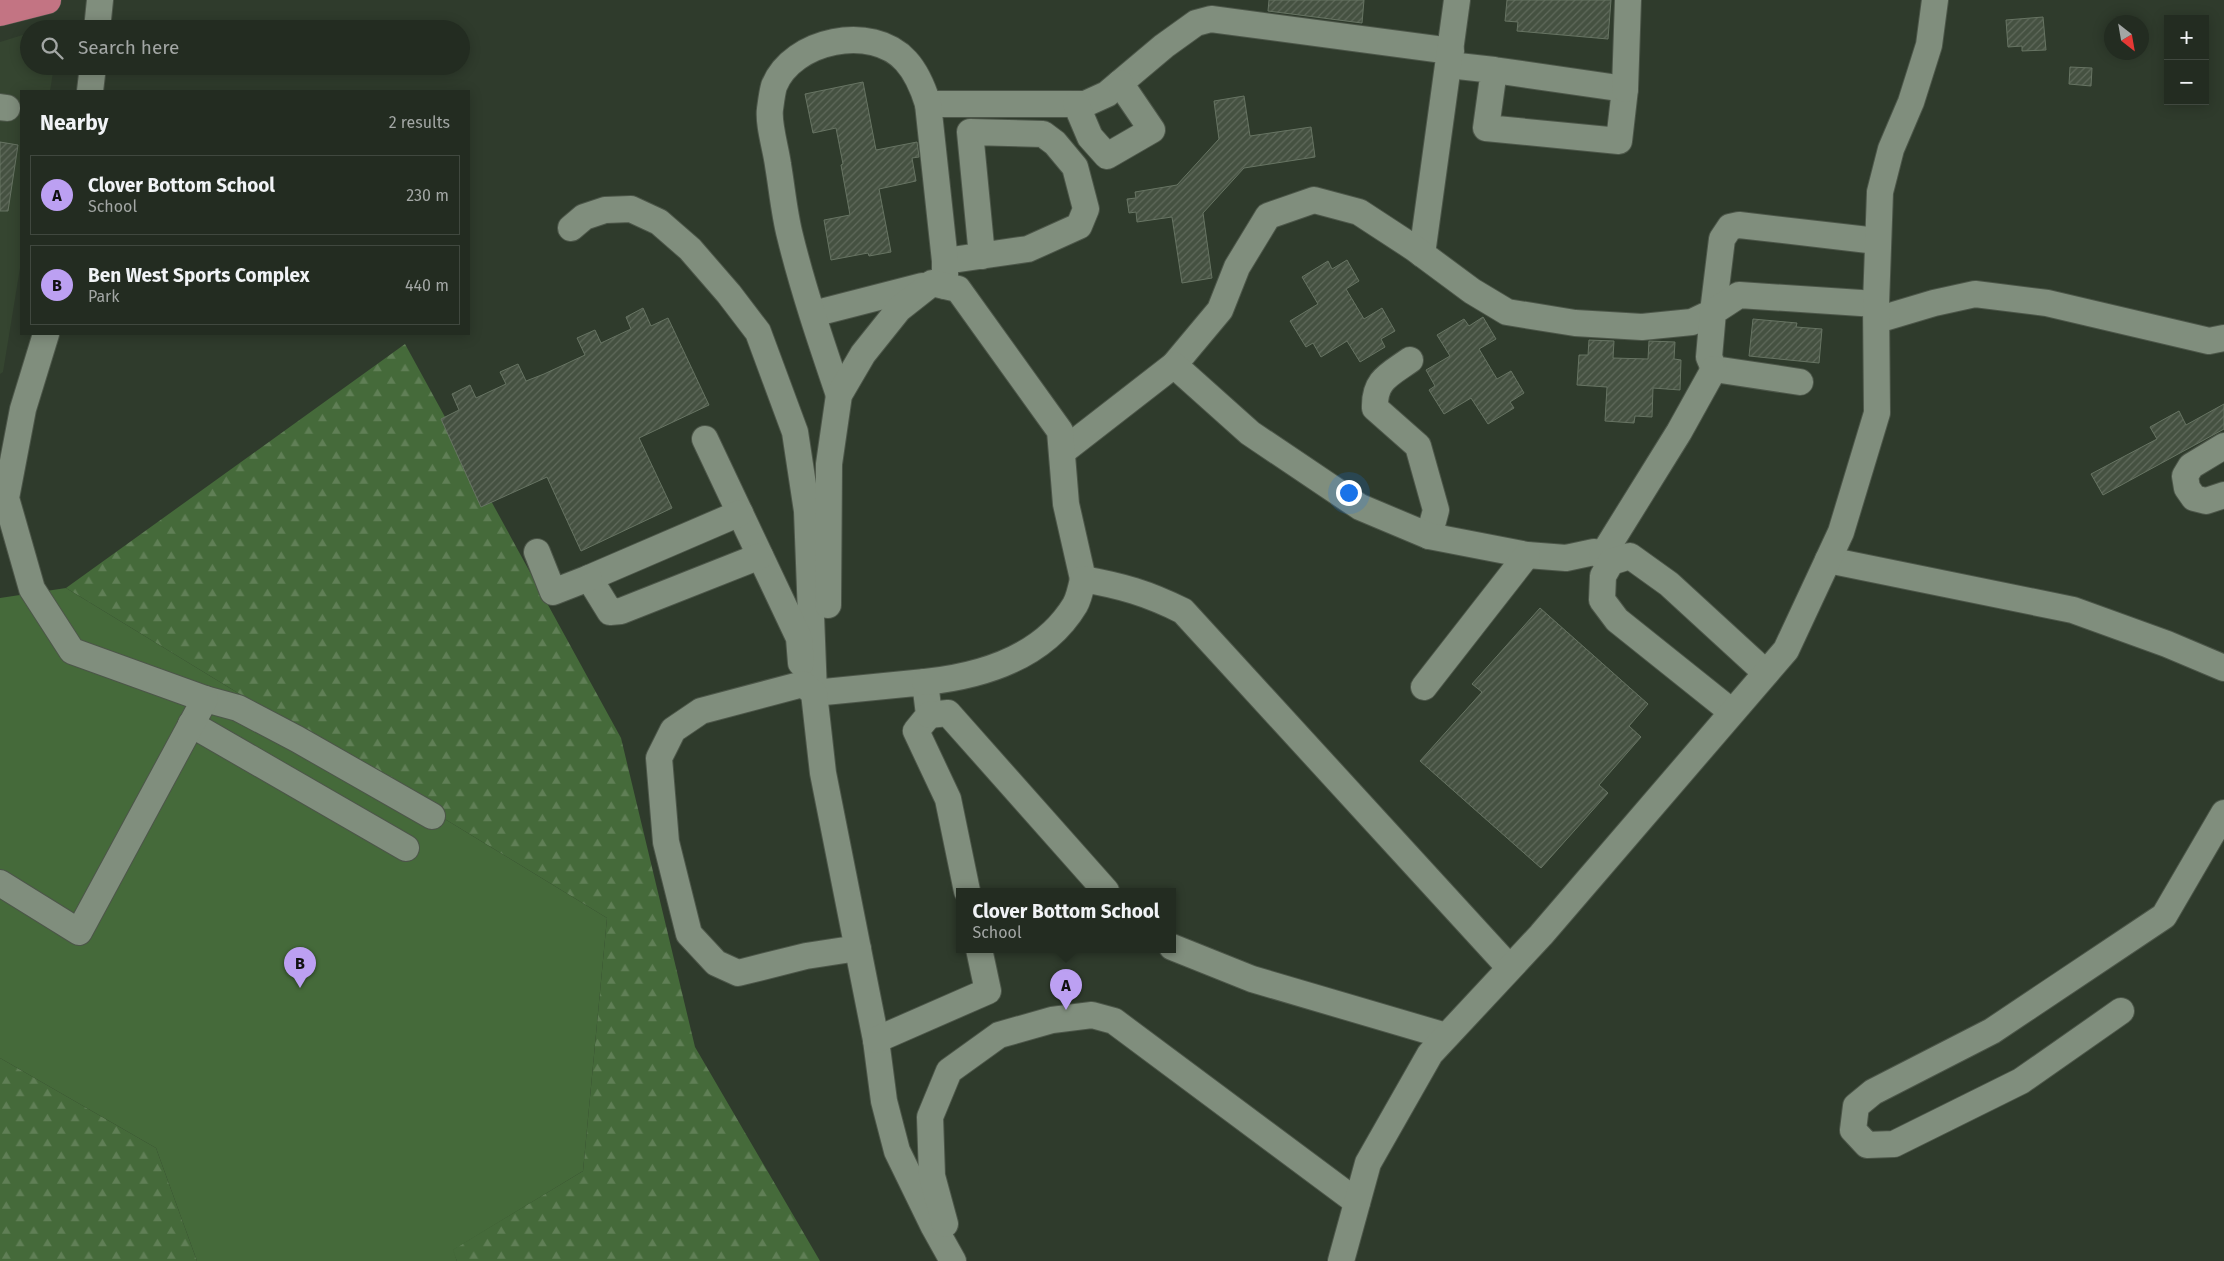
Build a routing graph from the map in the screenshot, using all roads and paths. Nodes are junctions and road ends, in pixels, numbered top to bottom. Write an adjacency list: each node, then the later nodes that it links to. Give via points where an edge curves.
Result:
1 (47, 0): 7 (main road)
2 (100, 0): 8 (street)
3 (1457, 0): 9 (street)
4 (1628, 0): 13 (street)
5 (1934, 0): 18 (street, via 1928,45 1911,102 1891,149 1880,192)
6 (1220, 10): 9 (street); 12 (street, via 1211,19 1196,23 1164,46)
7 (0, 12)
8 (98, 20)
9 (1450, 58): 10 (street); 19 (street)
10 (1494, 70): 13 (street); 13 (street, via 1486,128 1619,142)
11 (92, 75): 14 (street)
12 (1120, 83): 16 (street, via 1108,94 1085,104); 16 (street, via 1152,130 1107,156 1090,137)
13 (1625, 89)
14 (90, 90)
15 (928, 104): 16 (street); 21 (street); 24 (street, via 921,83 906,60 890,48 870,41 846,40 817,46 801,55 774,86 770,111 789,235)
16 (1076, 104)
17 (571, 228): 50 (street, via 584,217 605,210 631,209 659,222 690,249 758,332 796,432 807,511)
18 (1878, 241): 22 (street, via 1738,225 1730,227 1722,239); 23 (street)
19 (1422, 254): 22 (street, via 1507,312 1575,323 1642,327 1692,322); 28 (street, via 1359,212 1323,202 1314,200 1268,216 1238,267 1220,310)
20 (982, 256): 20 (street, via 1028,249 1079,226 1086,209 1075,167 1055,143 1042,134 970,132); 21 (street)
21 (941, 277): 24 (street); 31 (street, via 900,309 863,354); 34 (street, via 958,289 1060,431)
22 (1713, 312): 23 (street, via 1739,295); 29 (street, via 1709,357)
23 (1876, 312): 26 (street, via 1975,294 2047,303); 43 (street, via 1877,413 1841,532)
24 (813, 314): 31 (street)
25 (46, 335): 36 (street, via 23,410)
26 (2219, 342)
27 (1410, 360): 38 (street, via 1381,380 1374,396 1375,408 1418,446 1436,510)
28 (1174, 365): 34 (street); 38 (street, via 1250,432 1360,507)
29 (1714, 368): 30 (street); 42 (street)
30 (1800, 382)
31 (839, 395): 50 (street, via 829,464)
32 (705, 439): 37 (street)
33 (2224, 446): 35 (street, via 2192,466 2185,476 2187,488 2194,498 2206,501)
34 (1062, 452): 45 (street, via 1066,504)
35 (2224, 495)
36 (3, 504): 51 (street, via 32,589 72,651)
37 (740, 513): 41 (street); 44 (street)
38 (1429, 536): 40 (street)
39 (537, 552): 44 (street, via 553,592)
40 (1527, 555): 42 (street, via 1566,558 1594,552); 49 (street)
41 (760, 556): 44 (street, via 616,612 606,608); 50 (street, via 799,638)
42 (1608, 559): 47 (street, via 1630,556 1669,584); 52 (street, via 1602,576 1602,600 1617,620)
43 (1828, 560): 46 (street, via 2073,610); 47 (street, via 1786,650)
44 (589, 578)
45 (1083, 580): 48 (street, via 1076,604 1057,628 1035,647 1000,666 960,678); 64 (street, via 1125,587 1154,596 1183,611)
46 (2224, 668)
47 (1766, 673): 52 (street)
48 (925, 682): 50 (street); 53 (street)
49 (1424, 687)
50 (815, 690): 61 (street, via 823,772); 61 (street, via 700,712 673,730 658,758 666,842 689,934 716,963 738,973 806,956)
51 (205, 699): 54 (street); 56 (street, via 238,708)
52 (1732, 712): 64 (street)
53 (929, 715): 59 (street, via 916,732 948,800); 60 (street, via 948,713)
54 (191, 724): 57 (street); 58 (street, via 79,932)
55 (2224, 813): 65 (street, via 2164,916 1992,1031 1873,1092 1856,1106 1853,1130 1867,1145 1894,1144 2021,1081)
56 (432, 816)
57 (406, 848)
58 (0, 883)
59 (966, 888)
60 (1103, 888)
61 (858, 948): 67 (street)
62 (1176, 949): 66 (street, via 1252,979)
63 (980, 953): 67 (street, via 988,991)
64 (1509, 967): 66 (street)
65 (2121, 1011)
66 (1446, 1036): 68 (street, via 1430,1054 1368,1163)
67 (876, 1040): 69 (street, via 884,1101 897,1151)
68 (1357, 1202): 69 (street, via 1114,1020 1092,1015 1052,1020 999,1035 949,1071 930,1116 932,1176); 70 (street)
69 (954, 1261)
70 (1341, 1261)

